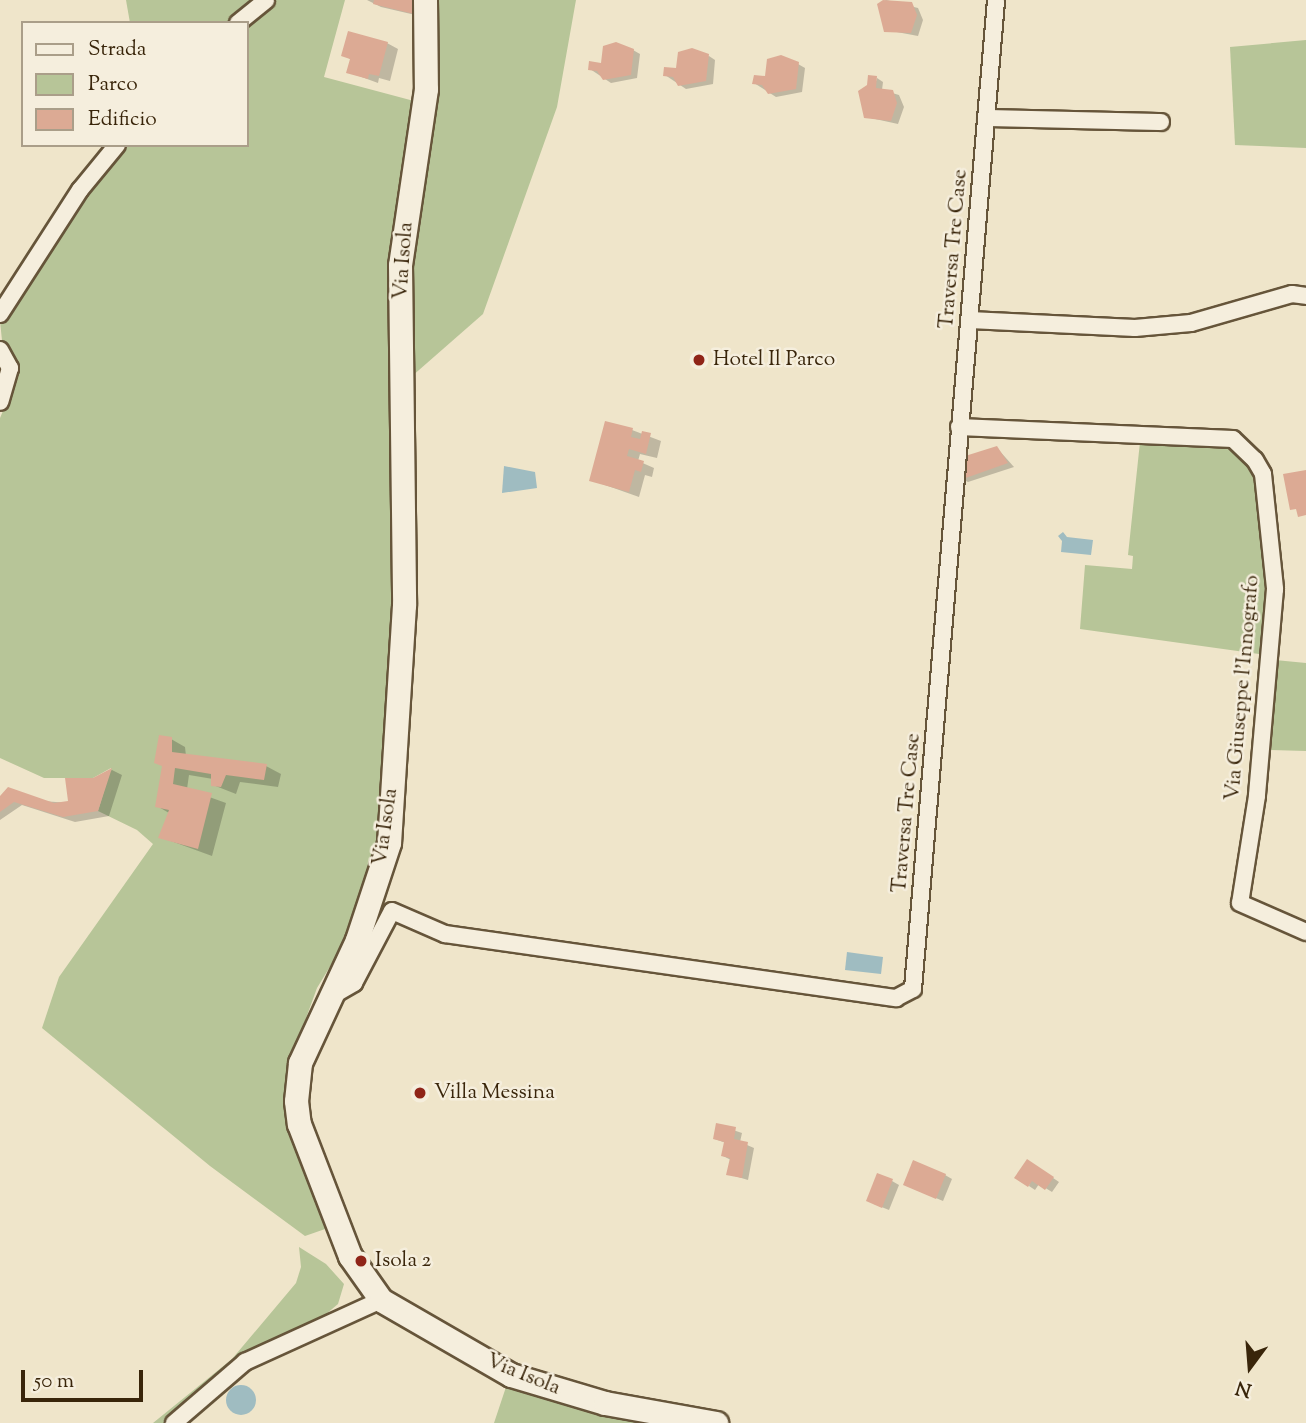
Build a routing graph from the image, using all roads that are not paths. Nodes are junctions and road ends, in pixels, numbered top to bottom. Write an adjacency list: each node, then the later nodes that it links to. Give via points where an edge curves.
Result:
1 (266, 0): 4 (street)
2 (425, 0): 15 (street, Via Isola, via 426,89 400,265 404,606 388,843 376,891)
3 (996, 0): 5 (street, Traversa Tre Case)
4 (240, 21)
5 (986, 118): 6 (street); 10 (street, Traversa Tre Case)
6 (1161, 122)
7 (115, 147): 9 (street, via 80,190)
8 (1306, 296): 10 (street, via 1292,294 1191,323 1135,328)
9 (0, 314)
10 (970, 320): 13 (street, Traversa Tre Case)
11 (0, 350): 12 (street, via 10,368)
12 (0, 402)
13 (959, 427): 14 (street, Via Giuseppe l'Innografo, via 1233,439 1255,460 1263,474 1275,589 1257,796 1240,904); 15 (street, Traversa Tre Case, via 913,989 906,996 445,934 392,911 354,983)
14 (1306, 932)
15 (330, 997): 16 (street, Via Isola, via 300,1063 299,1124 350,1256)
16 (381, 1300): 17 (street, via 245,1362); 18 (street, Via Isola, via 511,1375 605,1403)
17 (174, 1423)
18 (716, 1423)

